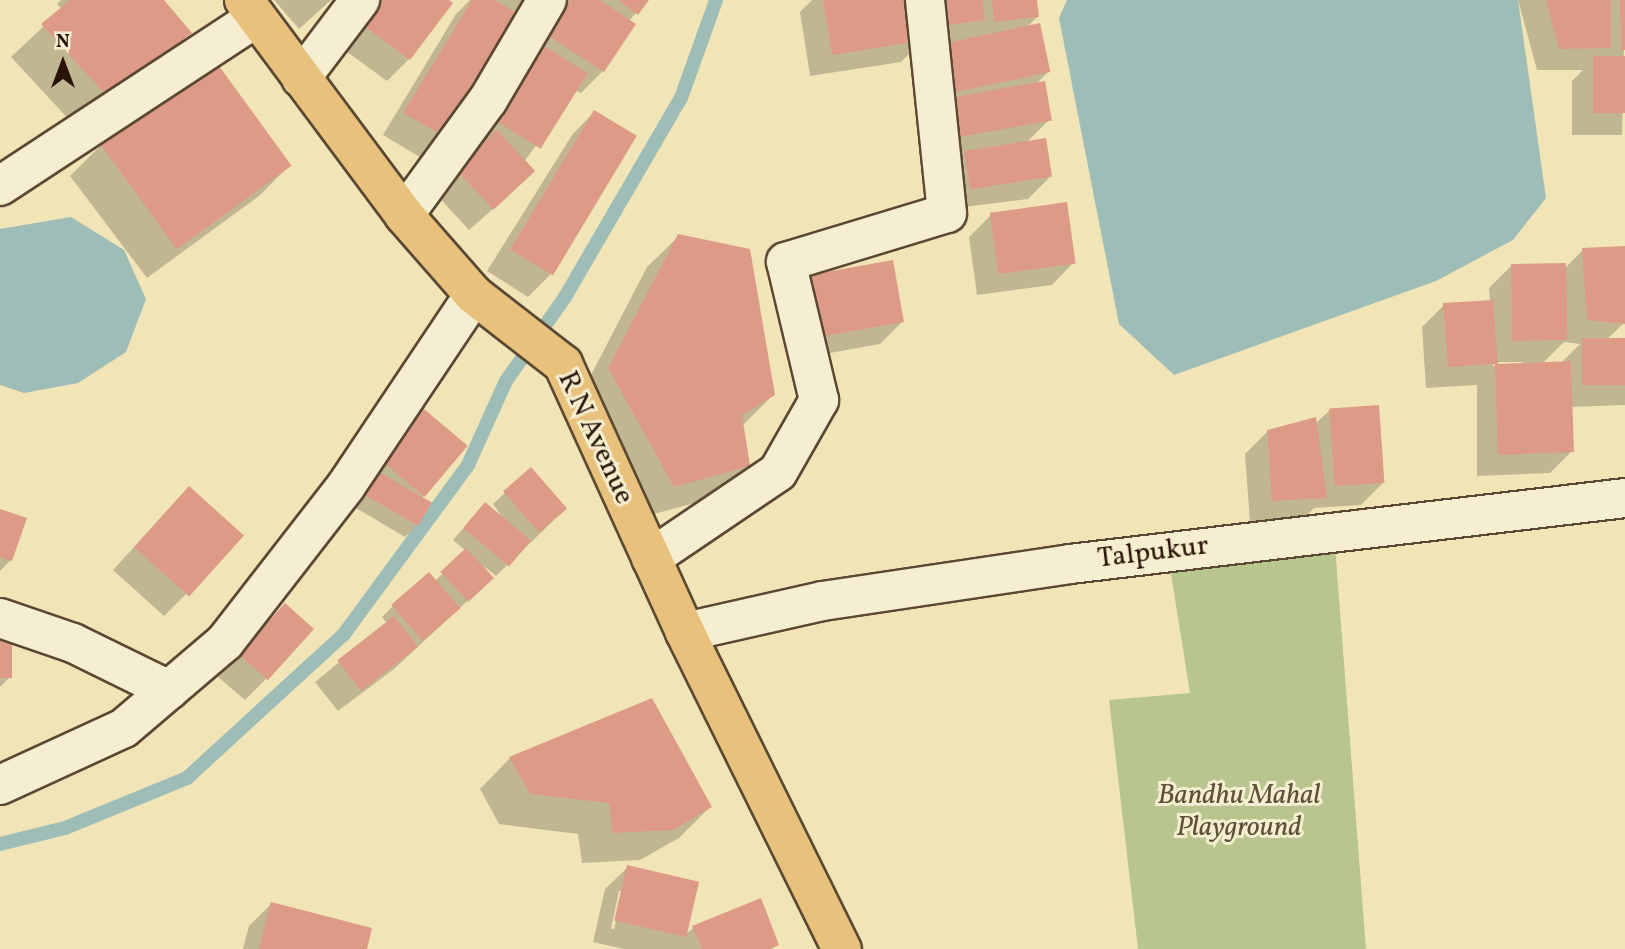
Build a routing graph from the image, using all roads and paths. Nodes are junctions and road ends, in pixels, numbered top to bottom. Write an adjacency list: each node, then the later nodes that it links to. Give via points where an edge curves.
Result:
1 (360, 0): 5 (street)
2 (547, 0): 7 (street, via 488,100)
3 (925, 0): 10 (street, via 947,213 786,262 819,400 778,472)
4 (249, 9): 5 (main road, R N Avenue); 6 (street)
5 (300, 78): 7 (main road, R N Avenue)
6 (0, 186)
7 (404, 215): 8 (main road, R N Avenue)
8 (474, 295): 10 (main road, R N Avenue, via 559,361); 13 (street, via 338,496 225,642)
9 (1625, 498): 12 (street, Talpukur, via 1070,564 823,601)
10 (651, 558): 12 (main road, R N Avenue)
11 (0, 618): 13 (street, via 73,643)
12 (685, 632): 15 (main road, R N Avenue)
13 (169, 690): 14 (street, via 124,728)
14 (0, 785)
15 (842, 949)

